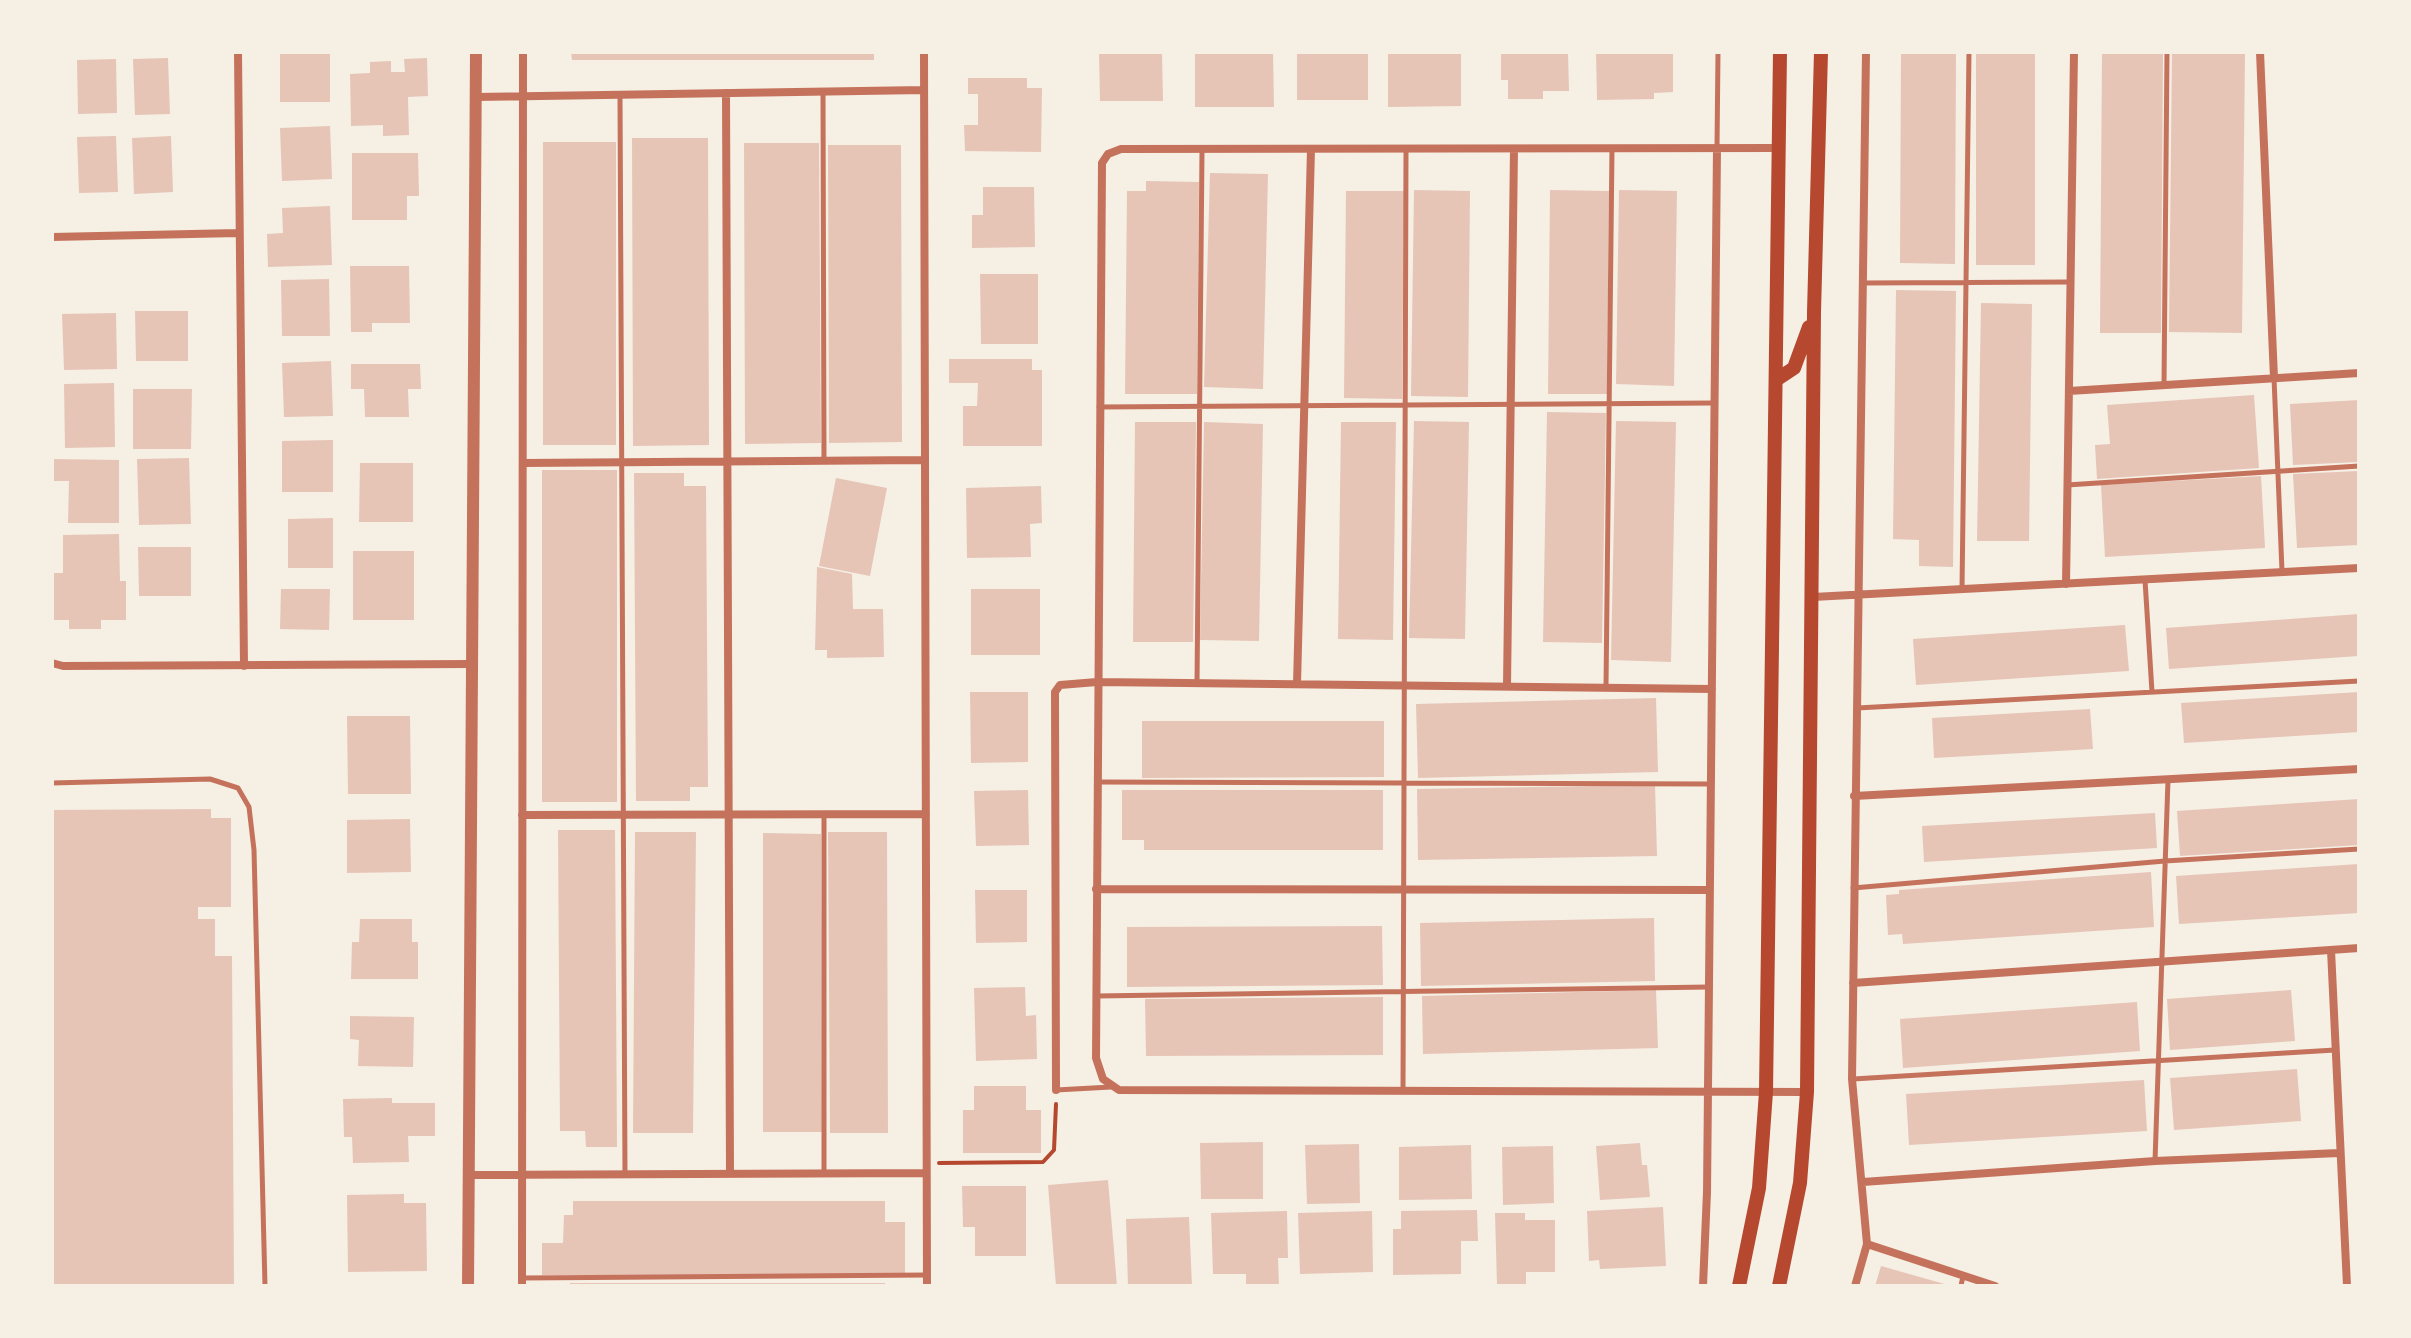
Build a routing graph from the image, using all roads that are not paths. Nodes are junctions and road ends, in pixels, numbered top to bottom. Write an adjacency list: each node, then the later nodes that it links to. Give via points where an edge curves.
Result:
1 (238, 52): 26 (street)
2 (476, 52): 18 (street)
3 (523, 52): 17 (street)
4 (924, 52): 13 (street)
5 (1718, 52): 20 (lane)
6 (1780, 52): 21 (main road)
7 (1821, 52): 31 (main road)
8 (1866, 52): 29 (street)
9 (1969, 52): 30 (lane)
10 (2074, 52): 28 (street)
11 (2167, 52): 35 (lane)
12 (2260, 52): 33 (street)
13 (924, 90): 14 (street); 44 (street)
14 (823, 92): 15 (street); 46 (lane)
15 (726, 93): 16 (street); 45 (street)
16 (620, 95): 17 (street); 47 (lane)
17 (523, 96): 18 (street); 48 (street)
18 (476, 97): 60 (street)
19 (1612, 148): 20 (street); 25 (street); 39 (lane)
20 (1717, 148): 21 (street); 37 (street)
21 (1778, 148): 34 (main road)
22 (1202, 149): 23 (street); 42 (lane); 43 (street, via 1121,149 1102,163)
23 (1311, 149): 24 (street); 40 (street)
24 (1406, 149): 25 (street); 41 (lane)
25 (1514, 149): 38 (street)
26 (238, 233): 27 (street); 61 (street)
27 (52, 237)
28 (2070, 282): 30 (lane); 36 (street)
29 (1862, 283): 30 (lane); 57 (street)
30 (1966, 283): 56 (lane)
31 (1814, 312): 34 (main road, via 1794,368); 58 (main road)
32 (2359, 373): 33 (street)
33 (2274, 378): 35 (street); 50 (lane)
34 (1776, 380): 104 (main road)
35 (2164, 385): 36 (street)
36 (2069, 391): 51 (street)
37 (1714, 403): 39 (lane); 69 (street)
38 (1511, 404): 39 (lane); 41 (lane); 67 (street)
39 (1609, 404): 68 (lane)
40 (1304, 405): 41 (lane); 42 (lane); 65 (street)
41 (1404, 405): 66 (lane)
42 (1200, 406): 43 (lane); 64 (lane)
43 (1099, 407): 63 (street)
44 (925, 460): 46 (street); 82 (street)
45 (727, 461): 46 (street); 47 (street); 80 (street)
46 (824, 461)
47 (623, 462): 48 (street); 79 (lane)
48 (523, 463): 83 (street)
49 (2359, 466): 50 (lane)
50 (2278, 470): 51 (lane); 53 (lane)
51 (2067, 485): 55 (street)
52 (2359, 568): 53 (street)
53 (2282, 572): 54 (street)
54 (2145, 579): 55 (street); 70 (lane)
55 (2066, 584): 56 (street)
56 (1962, 589): 57 (street)
57 (1857, 595): 58 (street); 71 (street)
58 (1813, 597): 105 (main road)
59 (52, 663): 61 (street)
60 (470, 664): 61 (street); 112 (street)
61 (244, 666)
62 (2359, 681): 70 (lane)
63 (1097, 682): 64 (street); 74 (street); 101 (street, via 1070,682 1055,692)
64 (1197, 683): 65 (street)
65 (1297, 684): 66 (street)
66 (1403, 685): 67 (street); 77 (lane)
67 (1507, 686): 68 (street)
68 (1606, 688): 69 (street)
69 (1712, 689): 76 (street)
70 (2152, 692): 71 (lane)
71 (1856, 708): 78 (street)
72 (2359, 769): 73 (street)
73 (2168, 779): 78 (street); 85 (lane)
74 (1097, 782): 77 (lane); 87 (street)
75 (52, 783): 119 (lane, via 210,779 238,788 249,807)
76 (1711, 784): 77 (lane); 88 (street)
77 (1403, 785): 89 (lane)
78 (1854, 796): 86 (street)
79 (625, 814): 80 (street); 83 (street); 109 (lane)
80 (729, 814): 81 (street); 110 (street)
81 (824, 814): 82 (street); 111 (lane)
82 (926, 814): 108 (street)
83 (522, 815): 113 (street)
84 (2359, 849): 85 (lane)
85 (2165, 861): 86 (lane); 92 (lane)
86 (1852, 888): 93 (street)
87 (1096, 889): 89 (street); 96 (street)
88 (1710, 890): 89 (street); 94 (street)
89 (1403, 891): 95 (lane)
90 (2359, 948): 91 (street)
91 (2331, 950): 92 (street); 97 (street)
92 (2162, 961): 93 (street); 98 (lane)
93 (1853, 983): 99 (street)
94 (1709, 987): 95 (lane); 103 (street)
95 (1403, 993): 96 (lane); 102 (lane)
96 (1096, 996): 100 (street, via 1096,1058)
97 (2335, 1050): 98 (lane); 106 (street)
98 (2158, 1063): 99 (lane); 107 (lane)
99 (1852, 1079): 114 (street)
100 (1111, 1087): 101 (lane); 102 (street)
101 (1056, 1090)
102 (1403, 1091): 103 (street)
103 (1708, 1092): 104 (street); 122 (street)
104 (1766, 1092): 105 (street); 123 (main road, via 1759,1188)
105 (1807, 1092): 124 (main road, via 1800,1183)
106 (2339, 1153): 107 (street); 128 (street)
107 (2155, 1161): 114 (street)
108 (926, 1173): 111 (street); 116 (street)
109 (625, 1174): 110 (street); 113 (street)
110 (730, 1174): 111 (street)
111 (824, 1174)
112 (467, 1175): 113 (street); 120 (street)
113 (522, 1175): 118 (street)
114 (1863, 1182): 115 (street)
115 (1867, 1244): 117 (street); 125 (street)
116 (927, 1275): 118 (lane); 121 (street)
117 (1963, 1276): 126 (lane); 127 (street)
118 (522, 1282)
119 (265, 1286)
120 (468, 1286)
121 (927, 1286)
122 (1703, 1286)
123 (1739, 1286)
124 (1779, 1286)
125 (1855, 1286)
126 (1961, 1286)
127 (1995, 1286)
128 (2347, 1286)

